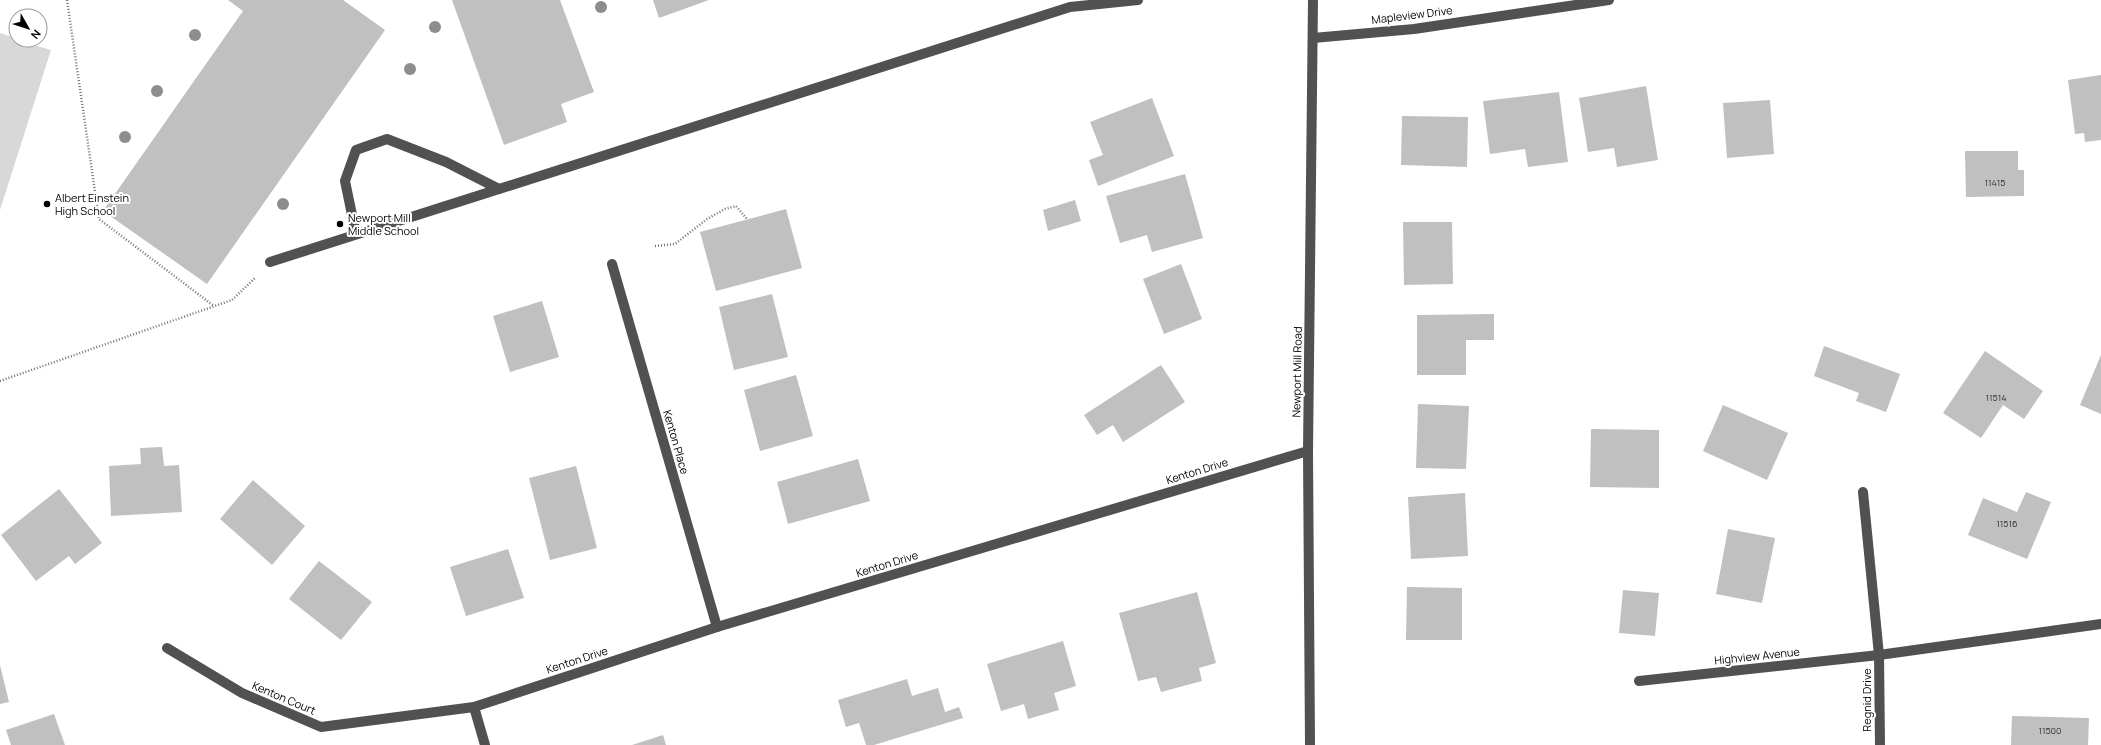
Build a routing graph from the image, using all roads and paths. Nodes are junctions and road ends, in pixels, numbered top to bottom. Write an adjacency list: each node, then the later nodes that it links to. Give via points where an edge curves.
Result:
1 (66, 0): 12 (path, via 99,219)
2 (1138, 0): 6 (street, via 1070,7)
3 (1313, 0): 5 (street, Newport Mill Road)
4 (1609, 0): 5 (street, Mapleview Drive, via 1414,29)
5 (1314, 38): 14 (street, Newport Mill Road)
6 (499, 189): 8 (street); 8 (street, via 446,162 387,139 356,150 344,181)
7 (747, 219): 9 (path, via 736,206 725,209 707,219 675,244)
8 (356, 234): 10 (street)
9 (655, 246)
10 (270, 262): 12 (path, via 232,300)
11 (612, 264): 17 (street, Kenton Place)
12 (214, 306): 13 (path)
13 (0, 381)
14 (1308, 451): 17 (street, Kenton Drive); 23 (street, Newport Mill Road)
15 (1863, 492): 19 (street)
16 (2101, 624): 19 (street, Highview Avenue)
17 (718, 627): 21 (street, Kenton Drive)
18 (167, 648): 21 (street, Kenton Court, via 242,693 321,727)
19 (1879, 655): 20 (street, Highview Avenue); 24 (street, Regnid Drive)
20 (1638, 681)
21 (474, 707): 22 (street)
22 (485, 745)
23 (1310, 745)
24 (1880, 745)

